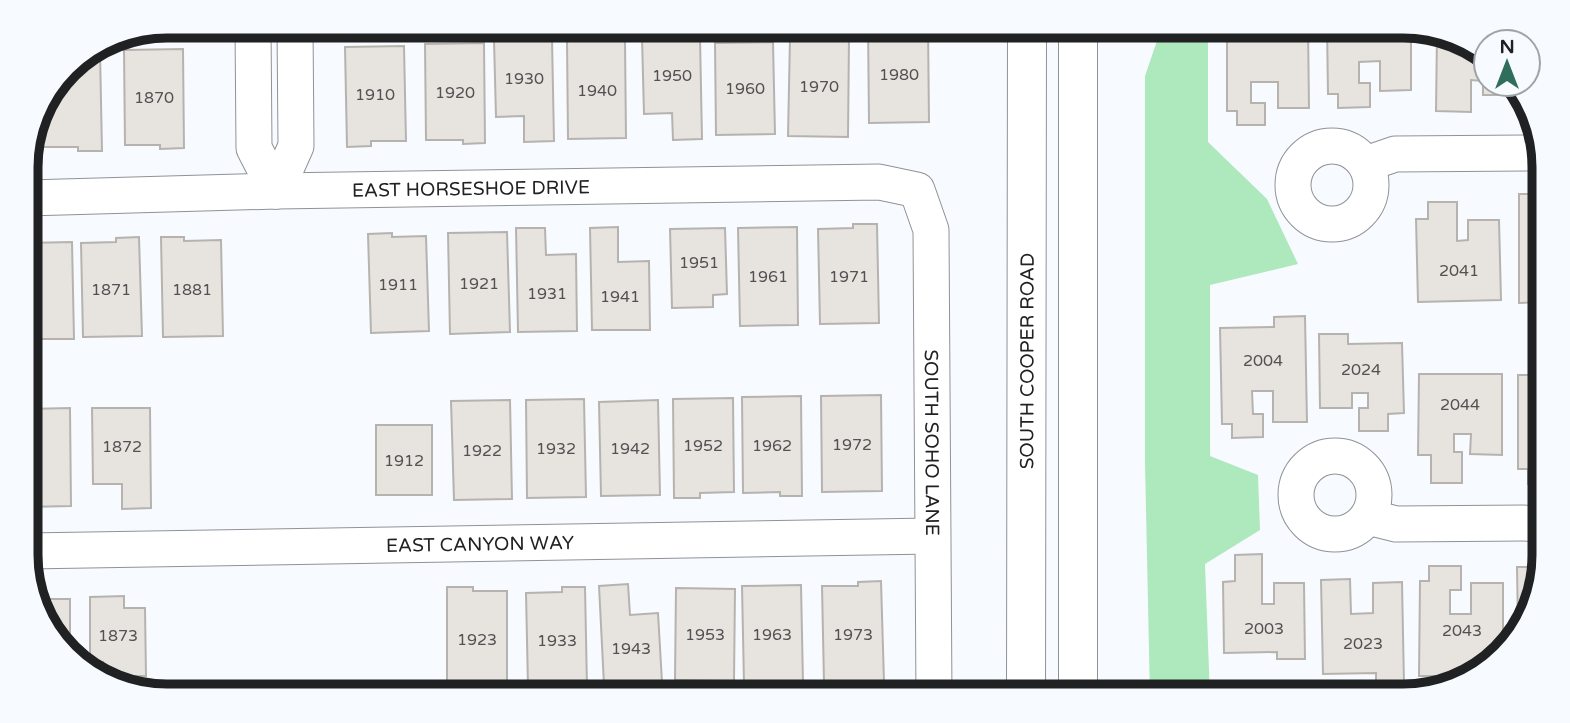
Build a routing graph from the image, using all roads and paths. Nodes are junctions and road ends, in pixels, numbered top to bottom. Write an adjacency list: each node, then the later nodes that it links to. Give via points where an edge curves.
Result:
1 (253, 38): 5 (street)
2 (295, 38): 6 (street)
3 (1027, 38): 17 (main road, SOUTH COOPER ROAD)
4 (1078, 38): 18 (main road)
5 (253, 94): 6 (street); 10 (street, via 254,148)
6 (296, 94): 10 (street, via 296,146)
7 (1530, 153): 8 (street, via 1395,154)
8 (1366, 164)
9 (917, 190): 10 (street, EAST HORSESHOE DRIVE, via 879,183); 14 (street, SOUTH SOHO LANE, via 931,230)
10 (276, 191): 11 (street, EAST HORSESHOE DRIVE)
11 (39, 198)
12 (1368, 517): 13 (street, via 1396,524)
13 (1532, 523)
14 (932, 536): 15 (street, EAST CANYON WAY); 16 (street, SOUTH SOHO LANE)
15 (38, 551)
16 (934, 684)
17 (1026, 684)
18 (1078, 684)

